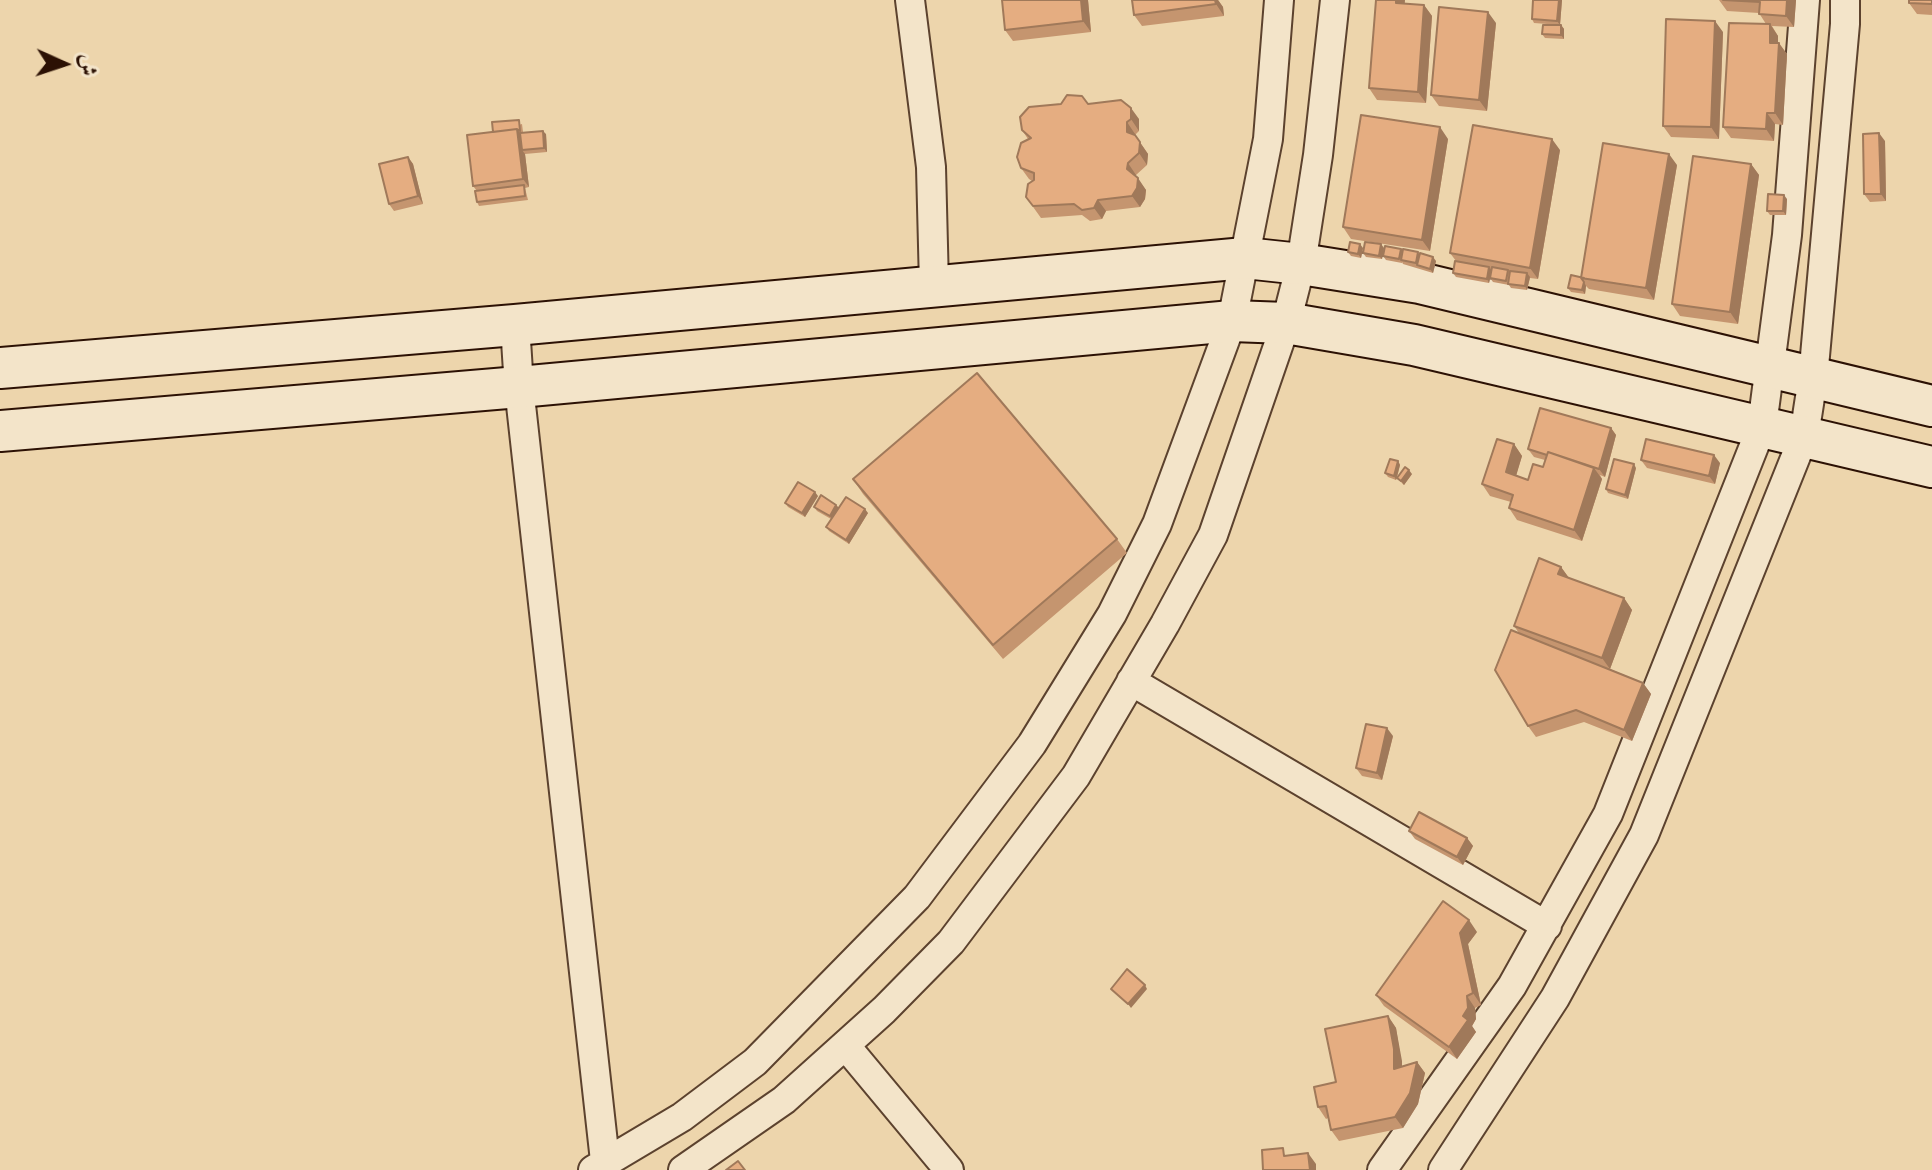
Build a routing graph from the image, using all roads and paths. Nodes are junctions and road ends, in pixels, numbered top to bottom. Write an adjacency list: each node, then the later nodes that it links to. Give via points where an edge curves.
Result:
1 (910, 0): 8 (street, via 934,203)
2 (1279, 0): 6 (street, via 1268,139)
3 (1335, 0): 7 (street)
4 (1805, 0): 12 (street, via 1787,235)
5 (1845, 0): 14 (street)
6 (1245, 258): 7 (street); 8 (street); 9 (street)
7 (1301, 264): 10 (street); 12 (street, via 1420,283)
8 (934, 285): 11 (street)
9 (1232, 321): 10 (street); 15 (street); 24 (street, via 1157,524 1112,614 1032,744 917,897 755,1062)
10 (1286, 323): 17 (street, via 1414,345); 21 (street, via 1213,535)
11 (515, 325): 13 (street); 15 (street)
12 (1768, 366): 14 (street); 17 (street)
13 (0, 368)
14 (1813, 378): 16 (street); 19 (street)
15 (519, 387): 18 (street); 24 (street)
16 (1932, 406)
17 (1762, 426): 19 (street); 22 (street, via 1608,814)
18 (0, 431)
19 (1804, 436): 20 (street); 28 (street, via 1644,835 1555,998)
20 (1932, 467)
21 (1131, 681): 22 (street); 23 (street, via 1076,776 951,942)
22 (1547, 926): 27 (street, via 1512,986)
23 (845, 1045): 25 (street, via 784,1100); 26 (street)
24 (601, 1168)
25 (683, 1170)
26 (949, 1170)
27 (1382, 1170)
28 (1443, 1170)

